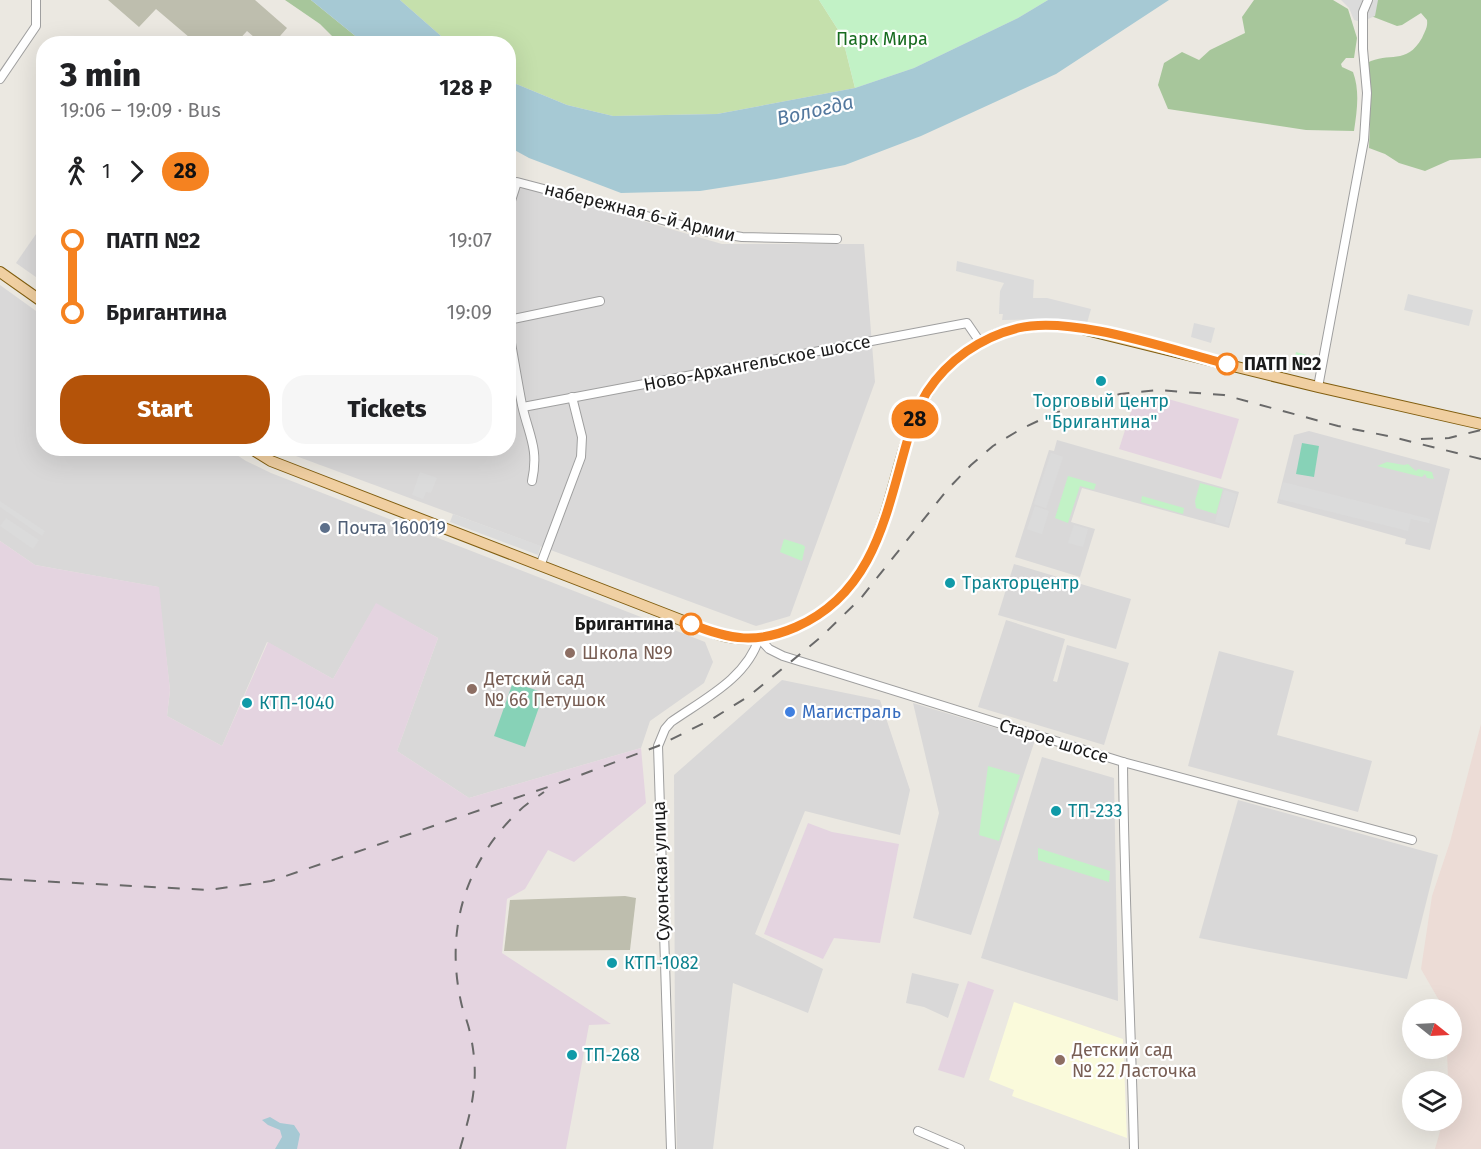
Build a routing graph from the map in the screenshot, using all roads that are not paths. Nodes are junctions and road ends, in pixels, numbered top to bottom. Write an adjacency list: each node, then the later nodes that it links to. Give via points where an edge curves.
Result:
1 (36, 0): 3 (street, via 36,26)
2 (1368, 0): 12 (street, via 1363,12 1367,93 1364,140)
3 (0, 79)
4 (516, 185): 5 (street, набережная 6-й Армии, via 517,182 704,231 742,237)
5 (837, 239)
6 (0, 272): 7 (main road)
7 (36, 297)
8 (600, 301): 9 (street)
9 (516, 318)
10 (980, 342): 12 (main road, via 1020,327 1074,327); 13 (street, Ново-Архангельское шоссе, via 967,323); 19 (main road, via 939,376 927,393 910,432 882,529 855,579 818,615 783,633)
11 (516, 370): 14 (street)
12 (1318, 387): 15 (main road)
13 (572, 397): 14 (street, Ново-Архангельское шоссе); 18 (street, via 582,438 581,457)
14 (523, 407): 17 (street, via 535,449)
15 (1481, 424)
16 (263, 456): 18 (main road)
17 (532, 482)
18 (540, 566): 19 (main road, via 717,634)
19 (759, 638): 20 (street, Старое шоссе, via 768,649 783,656); 23 (street, Сухонская улица, via 742,670 671,722 658,746)
20 (1123, 762): 21 (street); 25 (street, Старое шоссе)
21 (1412, 840)
22 (918, 1131): 24 (street)
23 (671, 1149)
24 (960, 1149)
25 (1134, 1149)

